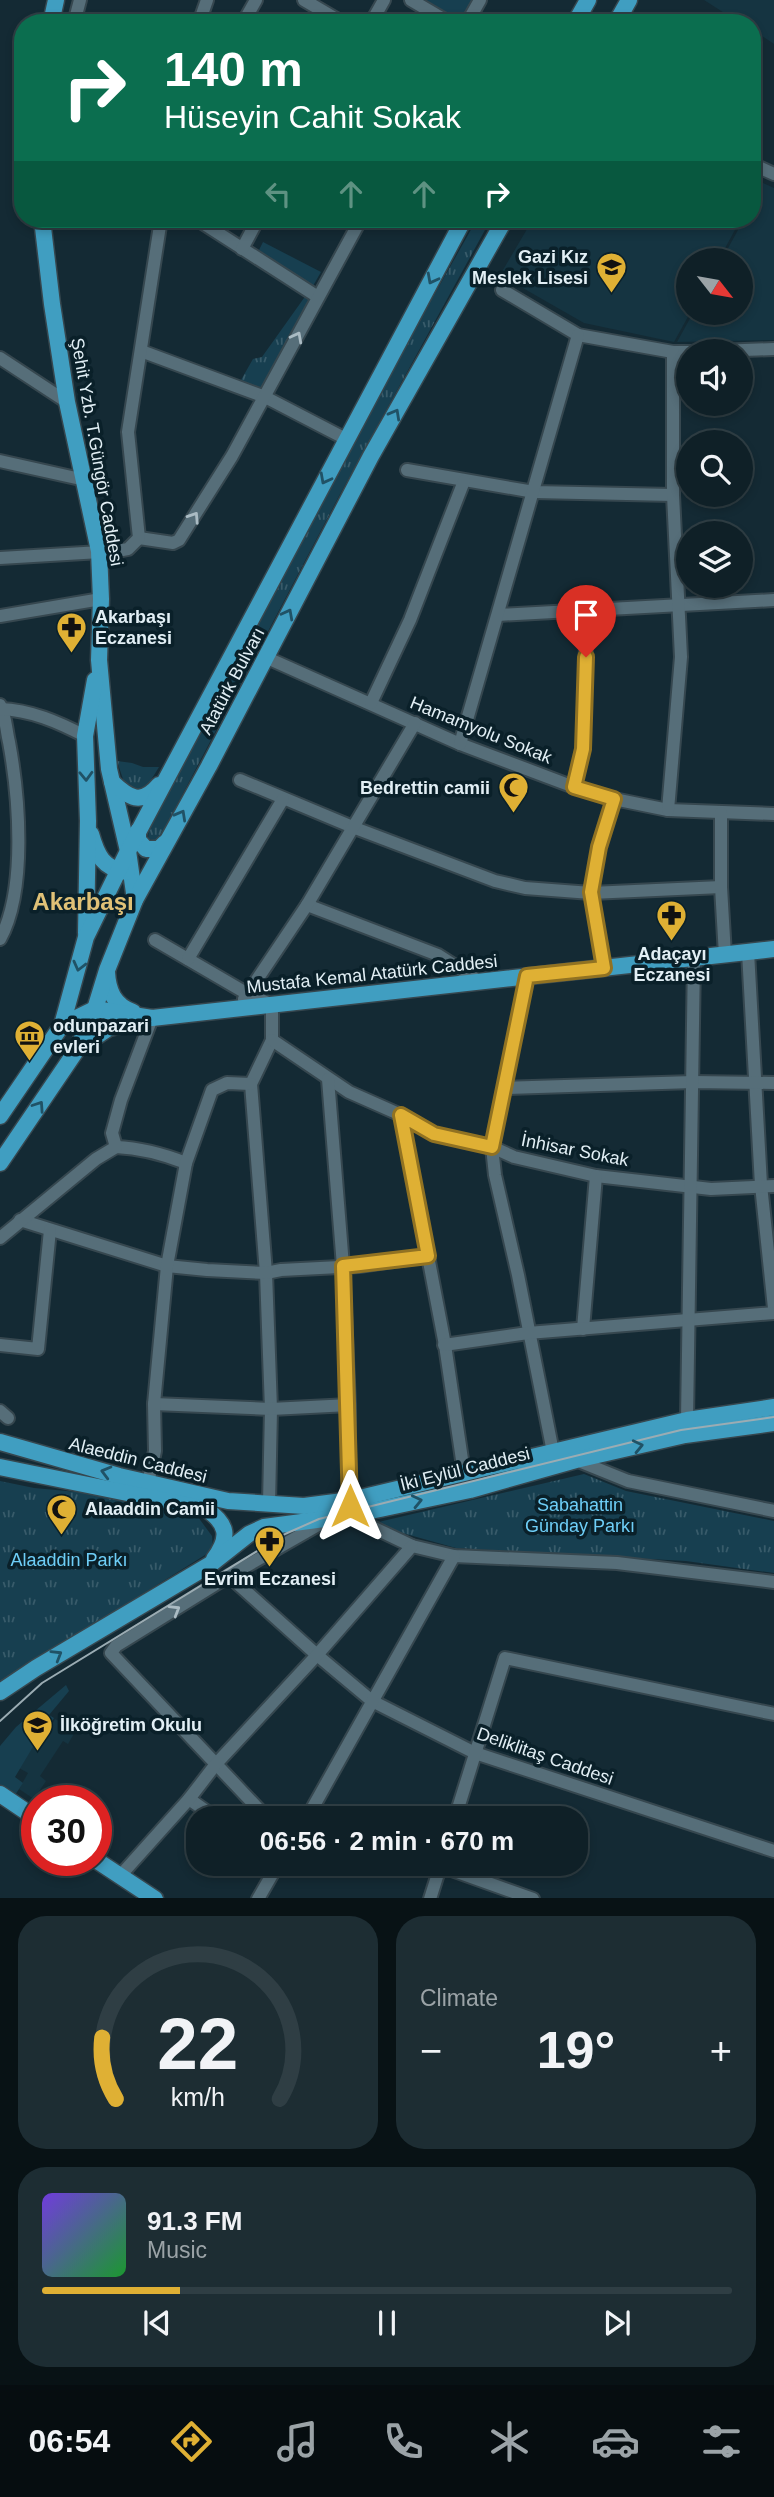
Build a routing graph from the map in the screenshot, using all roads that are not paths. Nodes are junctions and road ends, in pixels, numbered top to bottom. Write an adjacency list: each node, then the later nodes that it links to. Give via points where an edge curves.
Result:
1 (304, 0): 3 (street)
2 (411, 0): 4 (street)
3 (328, 14)
4 (435, 14)
5 (43, 228): 22 (main road, Şehit Yzb. T.Güngör Caddesi)
6 (160, 228): 18 (street)
7 (210, 228): 12 (street)
8 (253, 228): 12 (street)
9 (356, 228): 14 (street)
10 (459, 228): 23 (main road, Atatürk Bulvarı, one-way to 23)
11 (500, 228): 39 (main road, Atatürk Bulvarı, one-way to 11, via 371,456)
12 (242, 249): 14 (street)
13 (502, 290): 15 (street)
14 (318, 297): 21 (street, one-way to 14)
15 (578, 335): 19 (street); 28 (street)
16 (774, 349): 17 (street)
17 (753, 350)
18 (141, 351): 21 (street); 30 (street, via 128,432)
19 (673, 352): 29 (street)
20 (0, 358): 22 (street)
21 (265, 397): 23 (street); 30 (street, one-way to 21, via 179,540)
22 (67, 402): 26 (main road, Şehit Yzb. T.Güngör Caddesi)
23 (346, 439): 46 (main road, Atatürk Bulvarı, one-way to 46)
24 (0, 461): 26 (street)
25 (407, 470): 27 (street)
26 (85, 480): 31 (main road, Şehit Yzb. T.Güngör Caddesi)
27 (464, 481): 28 (street); 41 (street, via 410,620)
28 (534, 492): 29 (street); 37 (street)
29 (673, 495): 35 (street)
30 (139, 538): 31 (street, via 128,549)
31 (99, 551): 32 (street); 33 (main road, Şehit Yzb. T.Güngör Caddesi)
32 (0, 558)
33 (101, 599): 38 (street); 40 (main road, Şehit Yzb. T.Güngör Caddesi)
34 (774, 600): 35 (street)
35 (679, 605): 36 (street); 52 (street, via 681,657)
36 (587, 611): 37 (street); 49 (street, via 583,749)
37 (498, 615): 45 (street)
38 (0, 616)
39 (265, 657): 41 (street, Hamamyolu Sokak); 58 (main road, Atatürk Bulvarı, one-way to 39)
40 (99, 660): 44 (main road); 48 (main road, Şehit Yzb. T.Güngör Caddesi)
41 (371, 703): 43 (street, Hamamyolu Sokak)
42 (1, 708): 44 (street, via 57,722); 65 (street, via 16,780 18,854)
43 (415, 723): 45 (street, Hamamyolu Sokak); 56 (street)
44 (85, 736): 55 (main road, one-way to 55)
45 (460, 744): 49 (street, Hamamyolu Sokak)
46 (165, 778): 48 (main road, via 145,797 137,798); 57 (main road, Atatürk Bulvarı)
47 (240, 780): 50 (street)
48 (112, 782): 59 (main road, Şehit Yzb. T.Güngör Caddesi)
49 (574, 787): 51 (street, Hamamyolu Sokak)
50 (283, 799): 56 (street); 75 (street)
51 (614, 799): 52 (street, Hamamyolu Sokak); 63 (street)
52 (668, 810): 53 (street, Hamamyolu Sokak)
53 (721, 813): 54 (street, Hamamyolu Sokak); 62 (street)
54 (774, 814)
55 (88, 821): 61 (main road, via 104,863); 68 (main road)
56 (355, 828): 63 (street, via 495,881 525,888); 67 (street)
57 (138, 831): 58 (main road, via 138,841 146,849); 59 (main road, Atatürk Bulvarı)
58 (165, 844): 60 (main road, Atatürk Bulvarı)
59 (128, 851): 61 (main road, Şehit Yzb. T.Güngör Caddesi)
60 (154, 864): 61 (main road); 66 (main road, Atatürk Bulvarı)
61 (125, 872): 66 (main road, Şehit Yzb. T.Güngör Caddesi); 68 (main road)
62 (721, 887): 63 (street); 73 (street)
63 (591, 892): 76 (street)
64 (0, 894): 65 (street)
65 (12, 900): 69 (street, via 8,925)
66 (135, 900): 77 (main road, Atatürk Bulvarı)
67 (307, 905): 79 (street, via 438,955); 80 (street)
68 (86, 937): 84 (main road, one-way to 84)
69 (0, 939)
70 (155, 940): 75 (street)
71 (774, 950): 72 (main road, Mustafa Kemal Atatürk Caddesi)
72 (748, 952): 73 (main road, Mustafa Kemal Atatürk Caddesi); 91 (street)
73 (725, 955): 74 (main road, Mustafa Kemal Atatürk Caddesi)
74 (694, 958): 76 (main road, Mustafa Kemal Atatürk Caddesi); 88 (street)
75 (188, 960): 80 (street)
76 (604, 968): 78 (main road, Mustafa Kemal Atatürk Caddesi)
77 (107, 970): 82 (main road, Atatürk Bulvarı); 83 (main road, via 117,1003)
78 (527, 976): 79 (main road, Mustafa Kemal Atatürk Caddesi); 92 (street)
79 (480, 982): 81 (main road, Mustafa Kemal Atatürk Caddesi)
80 (243, 1000): 81 (main road, Mustafa Kemal Atatürk Caddesi); 83 (main road, Mustafa Kemal Atatürk Caddesi)
81 (272, 1005): 85 (street)
82 (95, 1009): 83 (main road, Mustafa Kemal Atatürk Caddesi); 84 (main road); 86 (main road, Atatürk Bulvarı)
83 (152, 1018): 86 (main road, via 108,1028); 95 (street, via 118,1111 112,1133)
84 (62, 1025): 94 (main road)
85 (272, 1040): 87 (street, İnhisar Sokak); 90 (street)
86 (76, 1051): 97 (main road, Atatürk Bulvarı, one-way to 86)
87 (328, 1079): 93 (street, İnhisar Sokak); 107 (street)
88 (693, 1082): 91 (street); 92 (street); 101 (street)
89 (774, 1083): 91 (street)
90 (251, 1084): 98 (street, via 228,1083 212,1090); 108 (street)
91 (757, 1084): 100 (street)
92 (504, 1088): 96 (street)
93 (401, 1115): 96 (street, İnhisar Sokak, via 434,1134); 105 (street)
94 (0, 1116)
95 (116, 1147): 98 (street, via 132,1147); 102 (street)
96 (492, 1147): 99 (street, İnhisar Sokak, via 514,1157); 112 (street)
97 (0, 1163)
98 (186, 1163): 106 (street)
99 (596, 1176): 101 (street, İnhisar Sokak); 111 (street)
100 (768, 1185): 101 (street, İnhisar Sokak); 109 (street)
101 (692, 1186): 110 (street)
102 (20, 1220): 103 (street); 104 (street)
103 (50, 1230): 106 (street); 113 (street, via 38,1349)
104 (0, 1238)
105 (428, 1256): 107 (street); 114 (street)
106 (167, 1266): 108 (street); 115 (street)
107 (343, 1266): 108 (street); 116 (street)
108 (266, 1273): 118 (street)
109 (774, 1311): 110 (street)
110 (687, 1321): 111 (street); 119 (street)
111 (583, 1329): 112 (street)
112 (528, 1333): 114 (street); 122 (street)
113 (0, 1345)
114 (444, 1345): 125 (street)
115 (154, 1404): 118 (street); 126 (street, via 155,1451)
116 (349, 1405): 118 (street); 128 (street)
117 (774, 1407): 119 (main road, İki Eylül Caddesi)
118 (271, 1409): 127 (street)
119 (687, 1420): 122 (main road, İki Eylül Caddesi)
120 (774, 1423): 123 (main road, İki Eylül Caddesi, one-way to 120, via 685,1435)
121 (0, 1442): 126 (main road, Alaeddin Caddesi, one-way to 121)
122 (552, 1452): 125 (main road, İki Eylül Caddesi)
123 (576, 1460): 128 (main road, İki Eylül Caddesi, one-way to 123, via 470,1490); 129 (street, via 628,1480)
124 (0, 1467): 133 (main road, Alaeddin Caddesi, via 206,1509 223,1526 225,1538)
125 (464, 1473): 128 (main road, İki Eylül Caddesi)
126 (148, 1483): 127 (main road, Alaeddin Caddesi, via 228,1501)
127 (269, 1504): 128 (main road, İki Eylül Caddesi)
128 (350, 1508): 130 (main road, İki Eylül Caddesi); 131 (street)
129 (774, 1511)
130 (330, 1518): 133 (main road, İki Eylül Caddesi, via 264,1527); 134 (street)
131 (412, 1546): 132 (street); 136 (street)
132 (454, 1556): 135 (street, via 617,1563); 138 (street)
133 (211, 1564): 137 (main road, İki Eylül Caddesi, one-way to 133)
134 (229, 1576): 136 (street, Deliklitaş Caddesi); 141 (street, one-way to 134, via 111,1653)
135 (774, 1582)
136 (317, 1655): 138 (street, Deliklitaş Caddesi); 141 (street)
137 (0, 1692)
138 (372, 1701): 140 (street, Deliklitaş Caddesi); 146 (street)
139 (774, 1714): 140 (street, via 505,1658)
140 (475, 1753): 147 (street); 149 (street, Deliklitaş Caddesi)
141 (216, 1764): 143 (street); 145 (street)
142 (0, 1794): 148 (main road)
143 (189, 1798): 144 (street); 151 (street)
144 (199, 1806)
145 (256, 1806)
146 (314, 1806)
147 (459, 1806)
148 (21, 1808)
149 (774, 1851)
150 (112, 1871): 151 (main road)
151 (120, 1876): 155 (main road)
152 (271, 1876): 156 (street)
153 (436, 1876): 157 (street)
154 (471, 1876): 158 (street)
155 (153, 1898)
156 (259, 1898)
157 (430, 1898)
158 (530, 1898)

